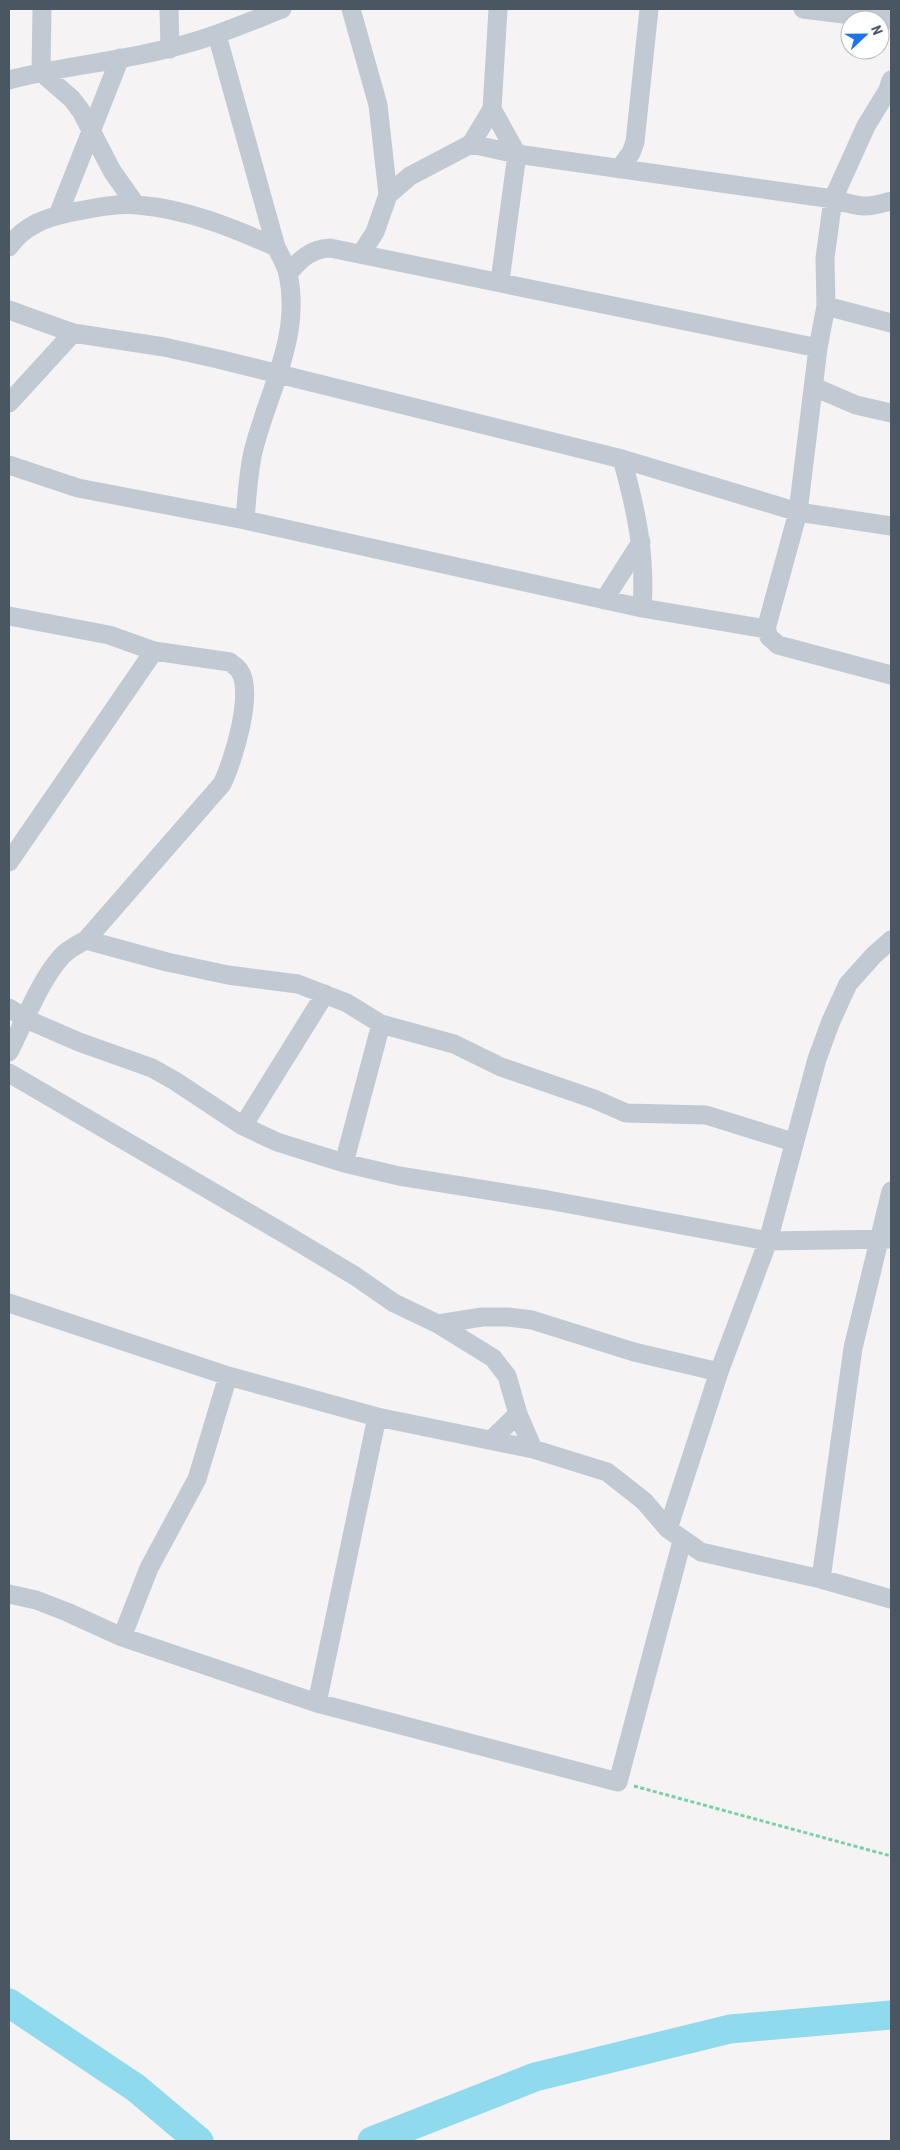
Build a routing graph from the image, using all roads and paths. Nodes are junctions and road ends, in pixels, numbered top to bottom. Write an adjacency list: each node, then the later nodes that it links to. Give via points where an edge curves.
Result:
1 (42, 9): 12 (street)
2 (169, 9): 10 (street)
3 (282, 9): 9 (street)
4 (350, 9): 20 (street, via 378,105)
5 (498, 9): 15 (street)
6 (649, 9): 19 (street, via 635,142)
7 (803, 9): 8 (street)
8 (891, 20)
9 (218, 35): 10 (street); 25 (street)
10 (170, 49): 11 (street)
11 (120, 58): 12 (street); 16 (street)
12 (41, 72): 13 (street); 16 (street, via 72,99)
13 (9, 80)
14 (891, 80): 21 (street)
15 (492, 109): 17 (street); 18 (street)
16 (91, 131): 23 (street, via 112,171); 24 (street)
17 (471, 144): 18 (street); 20 (street, via 410,176)
18 (517, 154): 19 (street); 29 (street)
19 (619, 169): 21 (street)
20 (388, 195): 27 (street, via 375,232)
21 (833, 199): 22 (street, via 862,207); 30 (street, via 825,258)
22 (891, 201)
23 (136, 205): 24 (street, via 98,207); 25 (street, via 212,221)
24 (58, 215): 26 (street, via 18,234)
25 (276, 246): 28 (street)
26 (9, 247)
27 (361, 254): 28 (street, via 318,248 297,262); 29 (street)
28 (288, 274): 35 (street, via 291,303)
29 (500, 281): 34 (street)
30 (826, 306): 32 (street); 34 (street)
31 (9, 310): 33 (street)
32 (891, 323)
33 (73, 333): 35 (street, via 164,347); 37 (street)
34 (818, 348): 36 (street)
35 (279, 374): 39 (street); 42 (street, via 253,451)
36 (814, 386): 38 (street, via 856,405); 41 (street)
37 (9, 403)
38 (891, 413)
39 (622, 458): 41 (street); 44 (street, via 638,515)
40 (9, 465): 42 (street, via 78,488)
41 (798, 512): 43 (street); 48 (street)
42 (245, 520): 45 (street)
43 (891, 526)
44 (640, 542): 45 (street); 46 (street, via 644,578)
45 (604, 600): 46 (street)
46 (642, 608): 48 (street)
47 (9, 617): 49 (street, via 109,635)
48 (766, 629): 50 (street, via 778,645)
49 (154, 651): 51 (street); 52 (street, via 230,662 239,670 244,684 244,709 232,765 222,784)
50 (891, 675)
51 (9, 862)
52 (86, 940): 54 (street, via 228,975 298,984); 56 (street, via 61,957)
53 (891, 940): 61 (street, via 848,984 817,1059)
54 (324, 994): 57 (street, via 347,1003); 60 (street)
55 (9, 1008): 56 (street)
56 (26, 1019): 58 (street); 60 (street, via 152,1068)
57 (381, 1024): 61 (street, via 454,1044 502,1067 626,1113 706,1115); 62 (street)
58 (9, 1052)
59 (9, 1073): 67 (street, via 290,1237 394,1303)
60 (243, 1126): 62 (street, via 276,1142)
61 (793, 1142): 65 (street)
62 (344, 1163): 65 (street, via 399,1176)
63 (890, 1200): 64 (street)
64 (885, 1239): 65 (street); 75 (street, via 853,1348)
65 (768, 1241): 68 (street)
66 (9, 1303): 69 (street)
67 (438, 1324): 68 (street, via 482,1317 532,1320 634,1352); 70 (street, via 493,1358 507,1376)
68 (719, 1372): 74 (street)
69 (228, 1376): 71 (street); 78 (street, via 198,1479 148,1568)
70 (518, 1414): 72 (street); 73 (street)
71 (376, 1416): 72 (street); 79 (street)
72 (491, 1440): 73 (street)
73 (533, 1449): 74 (street, via 607,1472 644,1501)
74 (675, 1535): 75 (street, via 701,1552); 80 (street)
75 (821, 1579): 77 (street)
76 (9, 1594): 78 (street, via 36,1600)
77 (891, 1599)
78 (122, 1637): 79 (street)
79 (317, 1704): 80 (street)
80 (618, 1782): 81 (path)
81 (891, 1856)

